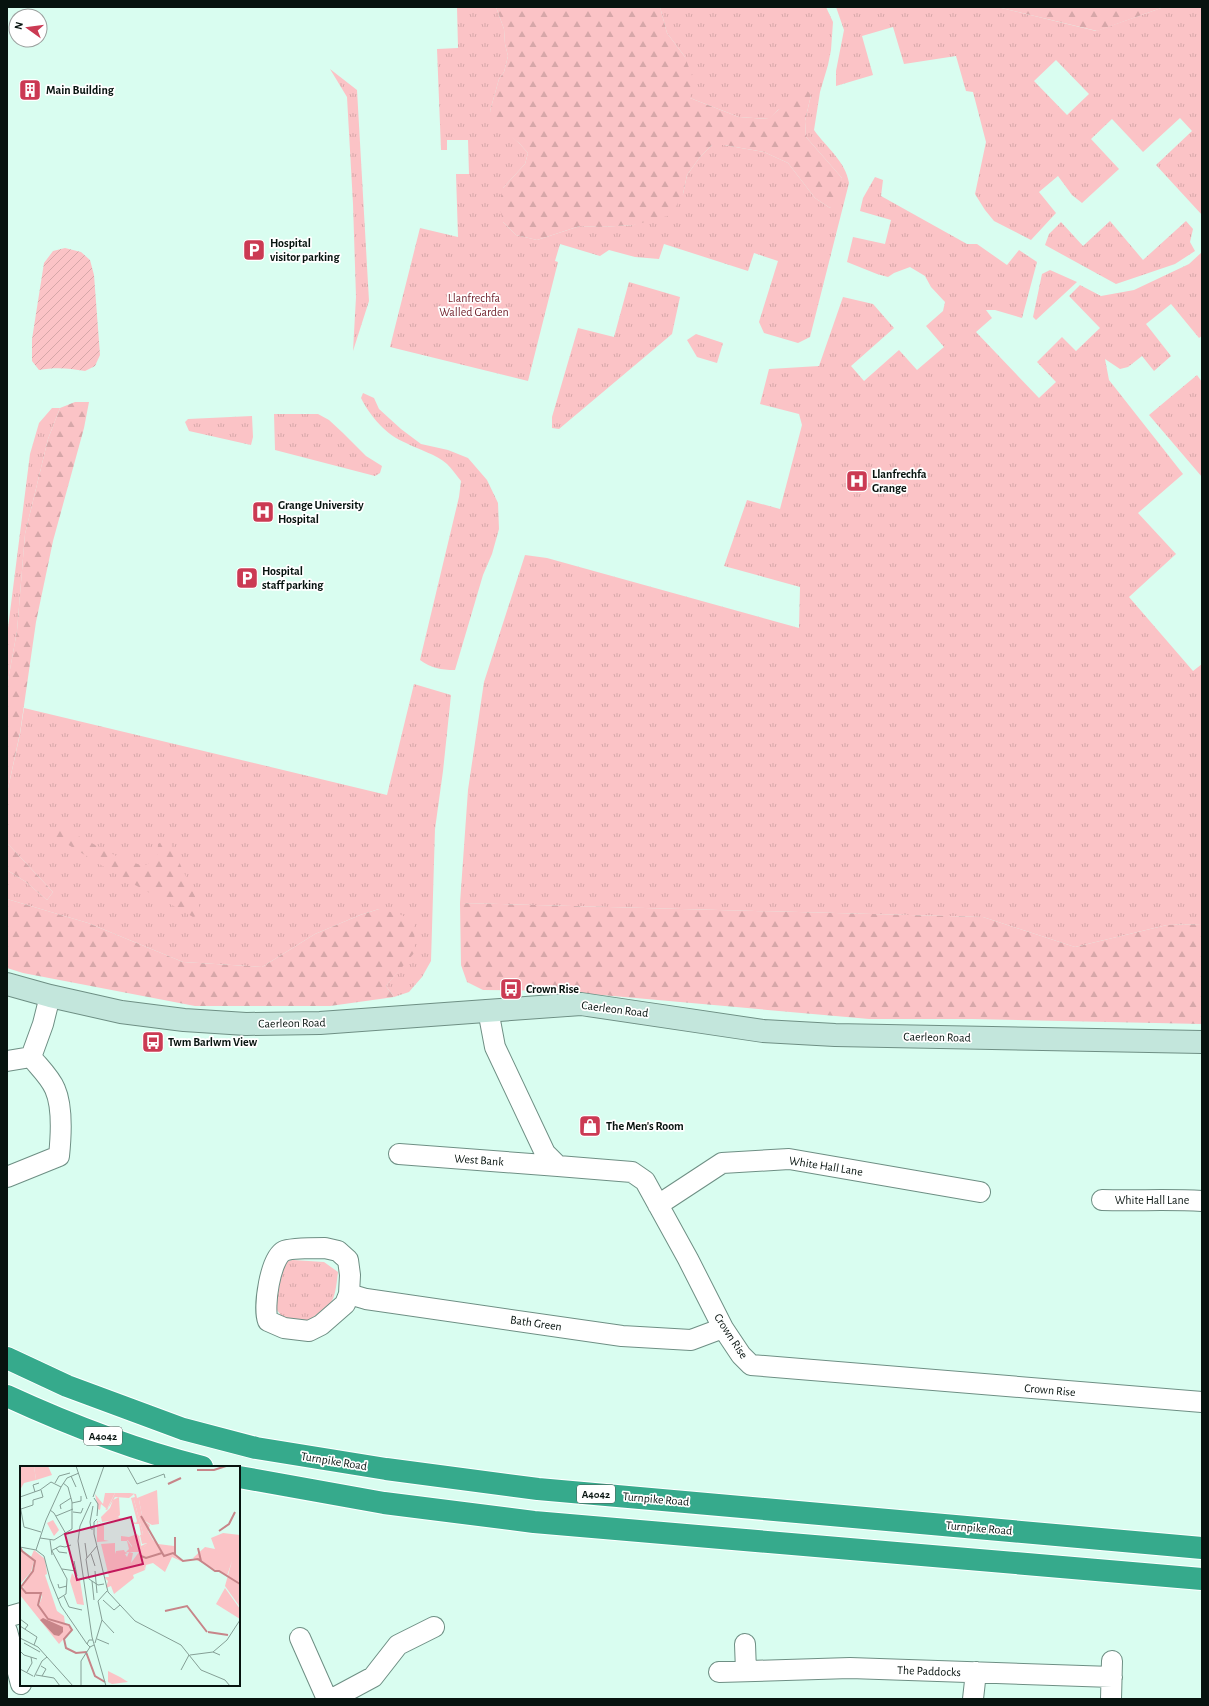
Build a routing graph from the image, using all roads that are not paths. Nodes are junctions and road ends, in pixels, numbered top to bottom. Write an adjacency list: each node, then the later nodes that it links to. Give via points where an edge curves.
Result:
1 (7, 984): 2 (main road, Caerleon Road)
2 (50, 996): 3 (main road, Caerleon Road, via 121,1012 246,1024 320,1023); 5 (street, via 44,1024)
3 (488, 1010): 4 (main road, Caerleon Road, via 581,1004 763,1031 835,1035); 8 (street, via 495,1047 545,1153)
4 (1202, 1042)
5 (31, 1057): 6 (street); 9 (street, via 55,1088 61,1135 60,1156)
6 (7, 1061)
7 (399, 1154): 8 (street, West Bank)
8 (558, 1166): 13 (street, Crown Rise, via 632,1172 645,1181)
9 (7, 1178)
10 (980, 1192): 13 (street, White Hall Lane, via 789,1159 722,1163)
11 (1102, 1200): 12 (street, White Hall Lane)
12 (1202, 1201)
13 (658, 1205): 15 (street, Crown Rise)
14 (349, 1294): 14 (street, via 345,1304 321,1325 309,1331 284,1328 268,1321 266,1314 272,1271 276,1258 284,1251 325,1248 338,1251 348,1260); 15 (street, Bath Green, via 366,1299 622,1336 691,1340)
15 (723, 1328): 18 (street, Crown Rise, via 751,1365)
16 (7, 1358): 21 (highway, Turnpike Road / A4042, via 67,1386 183,1428 256,1448 379,1468 538,1488)
17 (7, 1396): 19 (highway, A4042, via 109,1438)
18 (1202, 1402)
19 (198, 1466)
20 (240, 1477): 22 (highway, via 384,1503 534,1522)
21 (1202, 1548)
22 (1202, 1579)
23 (20, 1613): 24 (street)
24 (7, 1617)
25 (434, 1627): 34 (street, via 398,1645 373,1677)
26 (7, 1631): 32 (street)
27 (300, 1638): 33 (street)
28 (745, 1644): 29 (street)
29 (746, 1671): 30 (street, The Paddocks); 31 (street, The Paddocks, via 850,1668)
30 (720, 1672)
31 (976, 1672): 35 (street); 36 (street, The Paddocks, via 1112,1669)
32 (19, 1689)
33 (327, 1699)
34 (332, 1699)
35 (973, 1699)
36 (1111, 1699)

